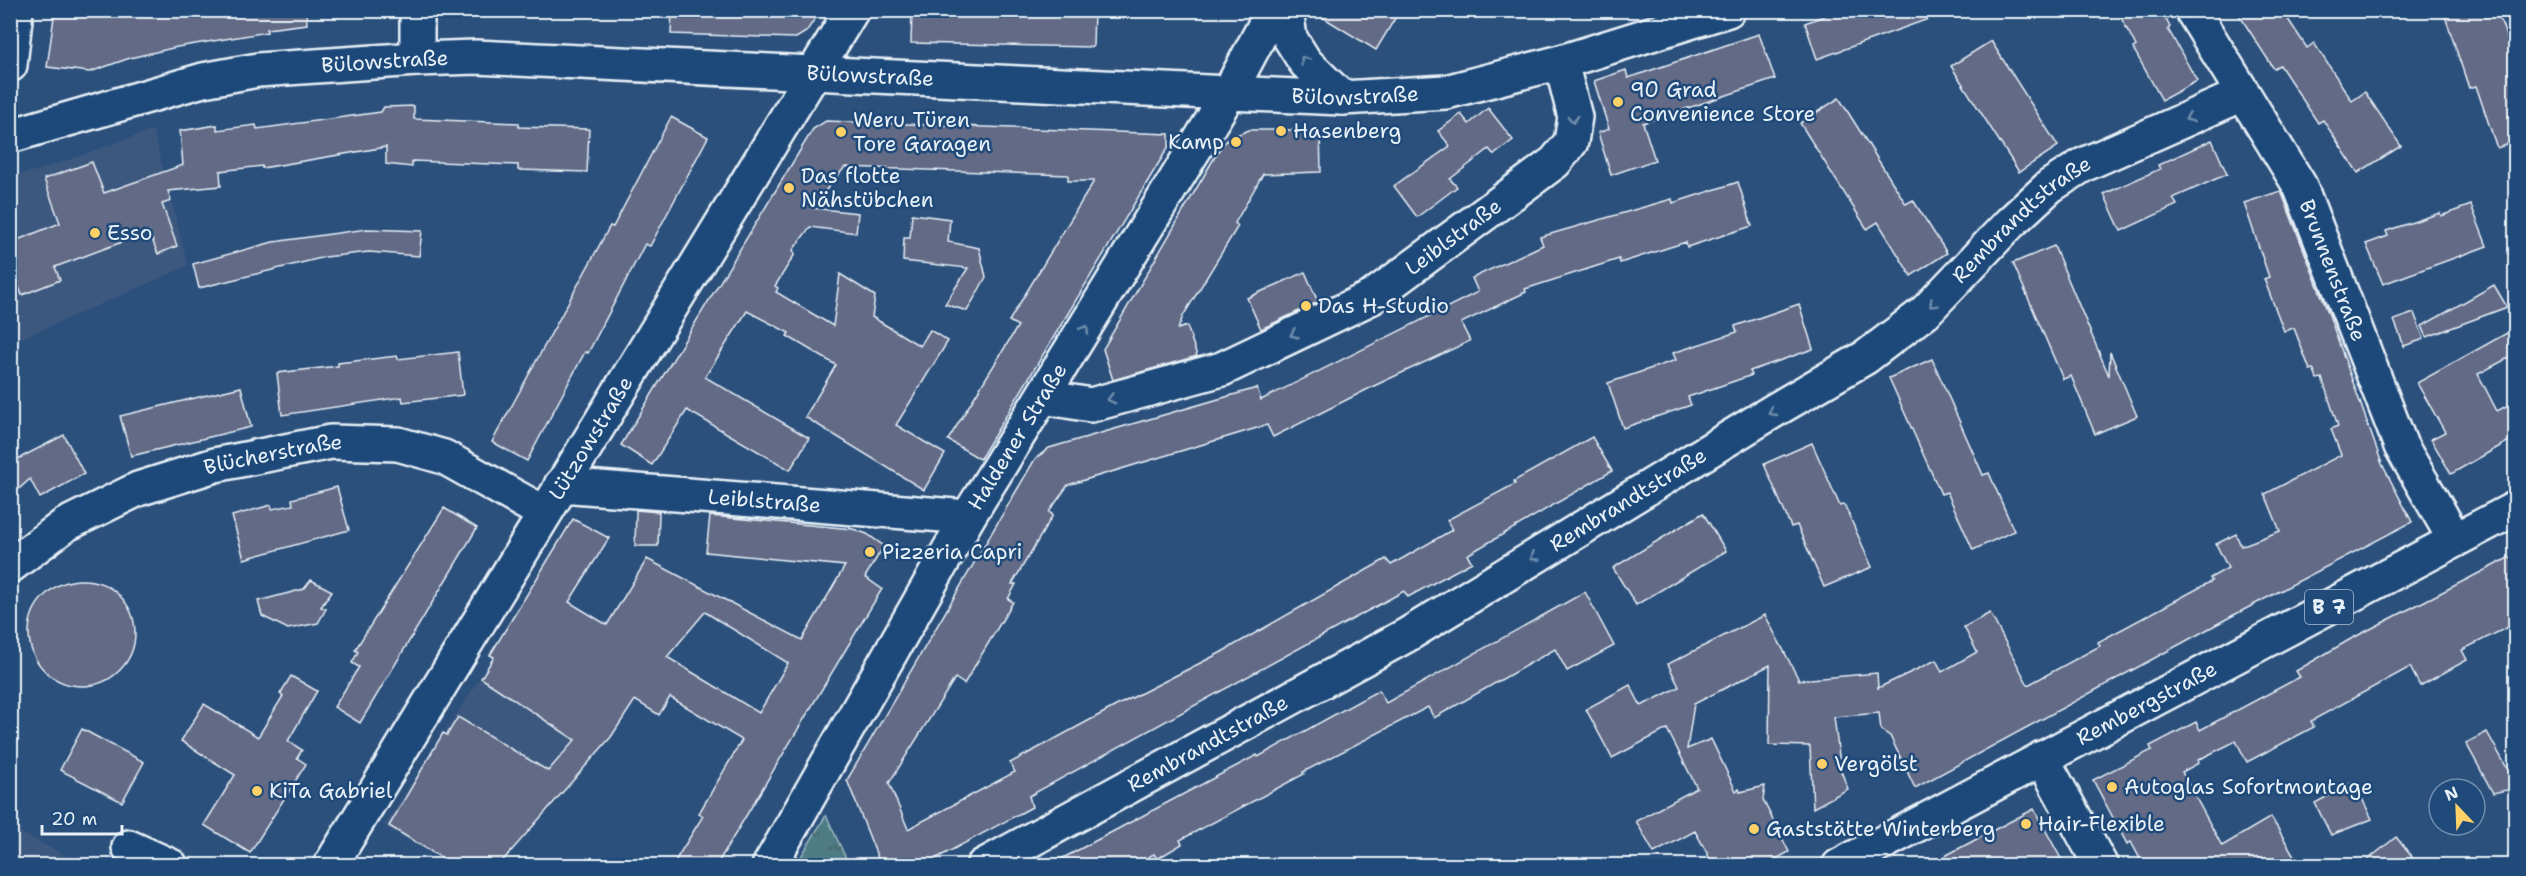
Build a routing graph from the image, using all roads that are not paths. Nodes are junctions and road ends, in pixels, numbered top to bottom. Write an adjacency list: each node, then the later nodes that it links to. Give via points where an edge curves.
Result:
1 (16, 10): 10 (street)
2 (417, 10): 8 (street)
3 (852, 10): 11 (street, Lützowstraße)
4 (1273, 10): 12 (street, Haldener Straße)
5 (1286, 10): 14 (street, one-way to 5, via 1305,62 1290,38)
6 (1728, 10): 9 (street, Bülowstraße)
7 (2192, 10): 13 (street, Brunnenstraße)
8 (417, 59): 11 (street, Bülowstraße, via 476,57); 15 (street, Bülowstraße, via 258,70 203,80)
9 (1561, 62): 14 (street, Bülowstraße, via 1446,92); 16 (street, Leiblstraße, one-way to 16, via 1575,117 1571,142 1556,162 1372,297 1222,369 1091,405)
10 (10, 65)
11 (815, 72): 12 (street, Bülowstraße); 17 (street, Lützowstraße)
12 (1229, 93): 14 (street, Bülowstraße); 16 (street, Haldener Straße, one-way to 12)
13 (2243, 94): 21 (street, Brunnenstraße, via 2300,186 2401,446); 28 (street, Rembrandtstraße, one-way to 28, via 2083,165 2050,186 1925,312 1857,363 1407,635)
14 (1342, 98)
15 (10, 136)
16 (1043, 397): 20 (street, Haldener Straße)
17 (561, 485): 19 (street, Lützowstraße); 20 (street, Leiblstraße)
18 (2516, 508): 21 (street, B 7)
19 (544, 513): 22 (street, Blücherstraße, via 444,457 398,444 331,442 215,465 138,489 64,525); 26 (street, Lützowstraße)
20 (968, 517): 27 (street, Haldener Straße)
21 (2455, 540): 23 (street, Rembergstraße / B 7)
22 (10, 566)
23 (2042, 758): 29 (street, Rembergstraße / B 7); 30 (street)
24 (129, 847): 25 (street)
25 (171, 866)
26 (330, 866)
27 (769, 866)
28 (983, 866)
29 (1839, 866)
30 (2101, 866)

